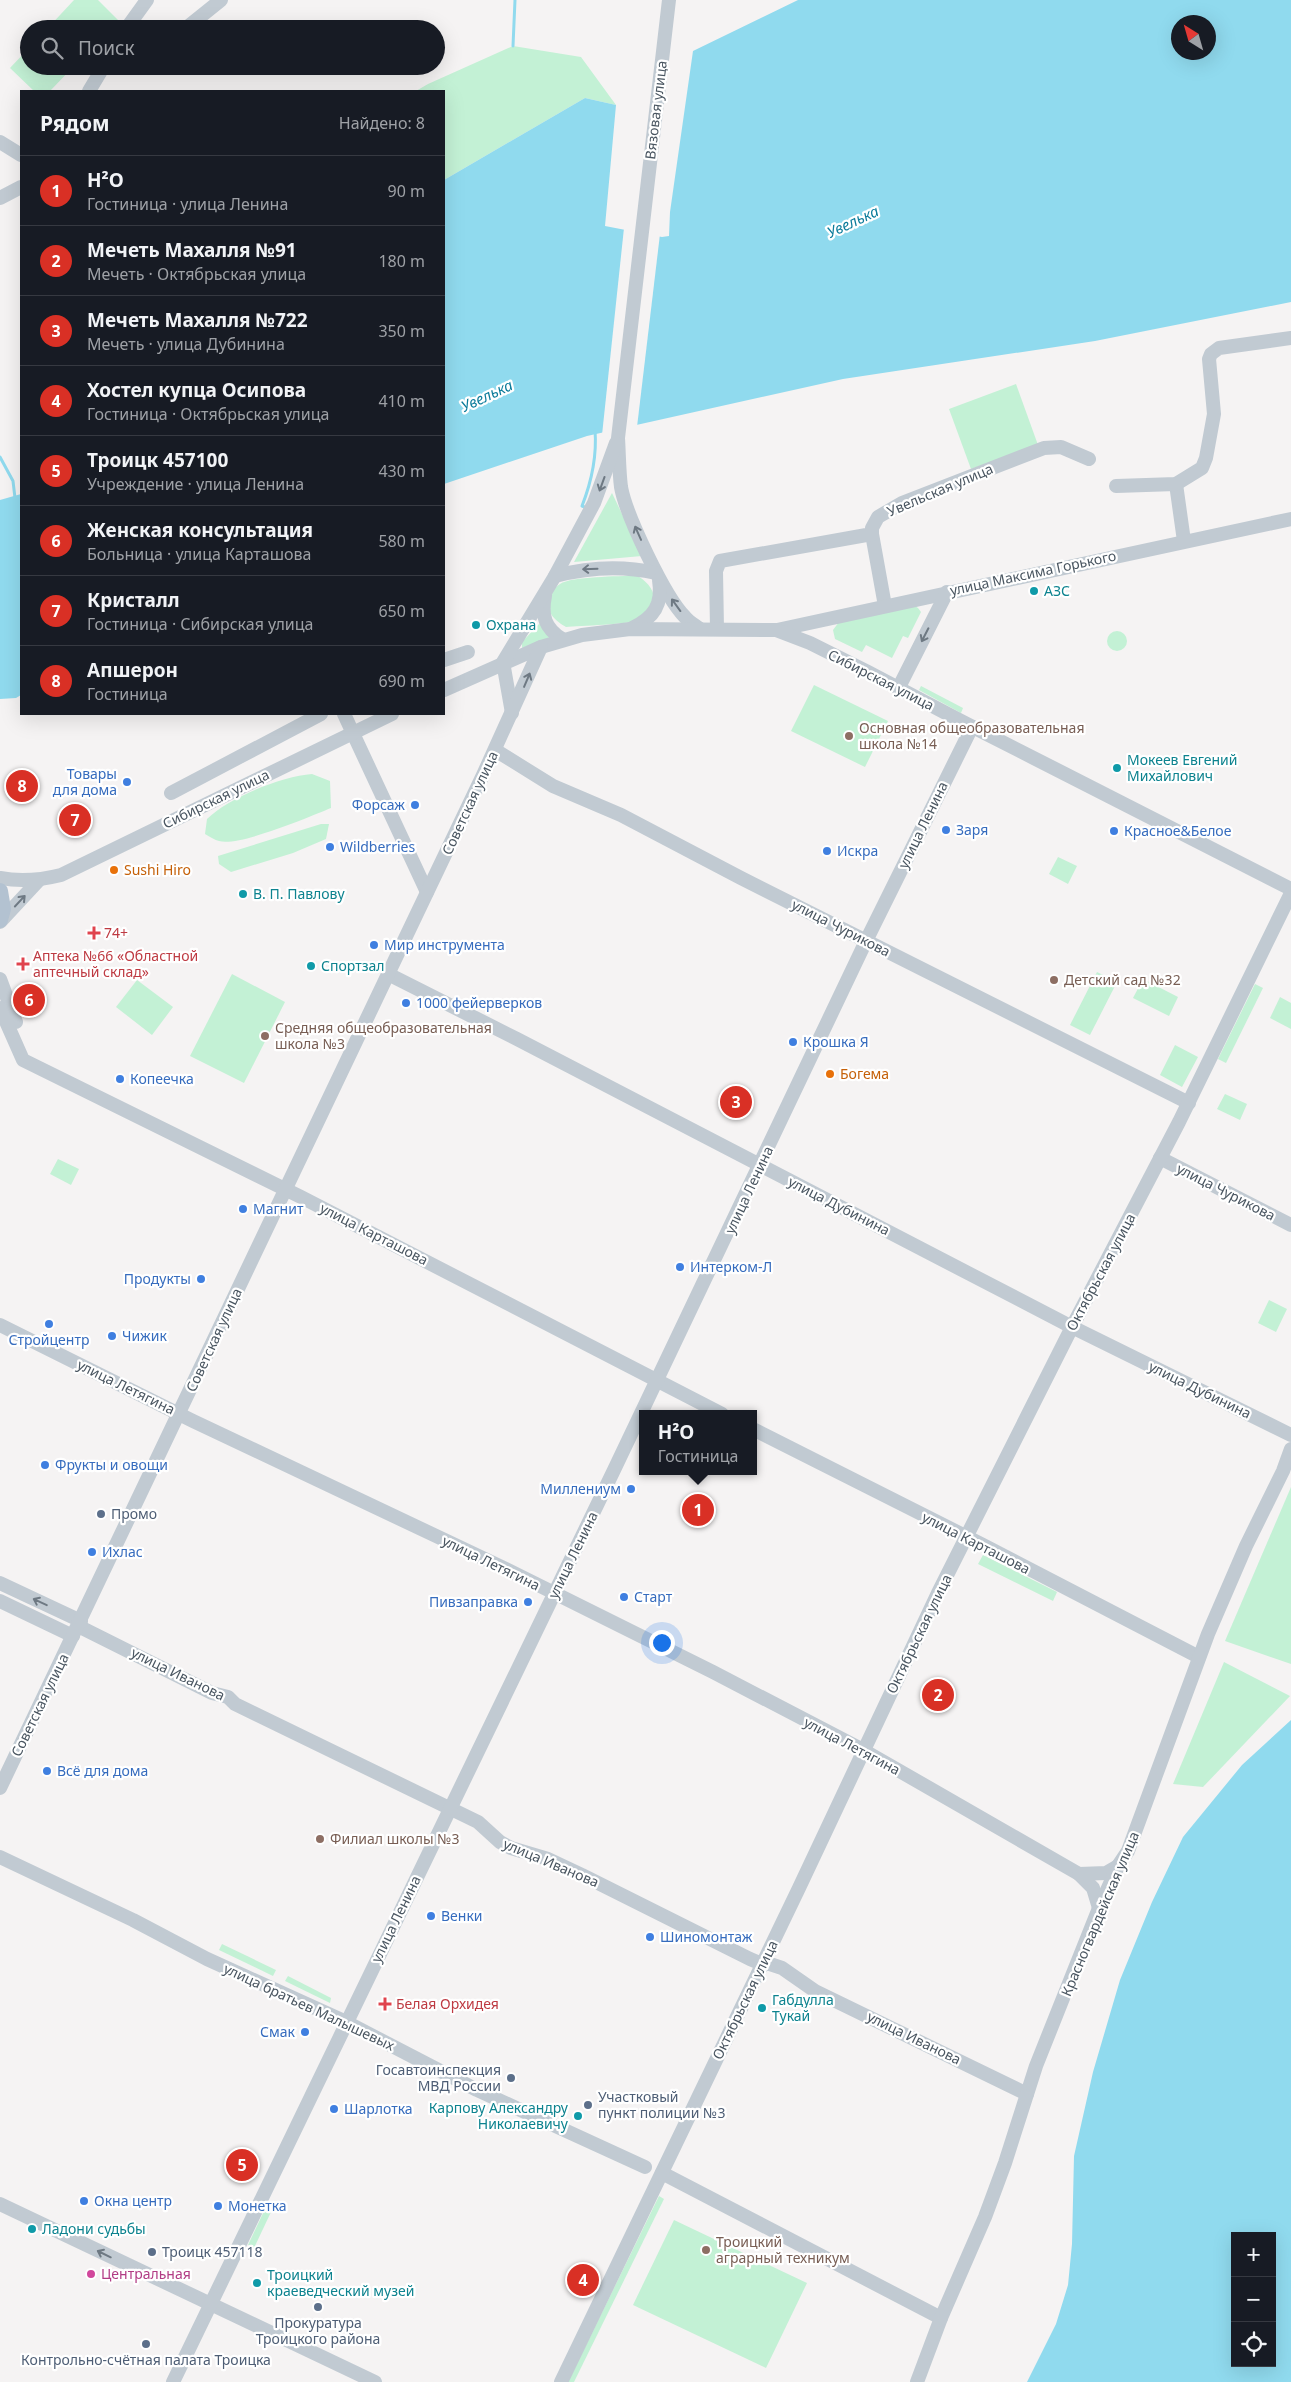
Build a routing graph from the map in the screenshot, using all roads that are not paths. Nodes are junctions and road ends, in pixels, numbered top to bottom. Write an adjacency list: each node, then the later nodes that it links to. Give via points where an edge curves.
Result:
1 (147, 0): 4 (street)
2 (221, 0): 5 (street)
3 (669, 0): 13 (street, Вязовая улица)
4 (137, 20)
5 (196, 20)
6 (99, 75): 7 (street)
7 (90, 90)
8 (0, 142): 9 (street)
9 (20, 154)
10 (20, 188): 11 (street)
11 (0, 198)
12 (1291, 338): 15 (street, via 1219,348 1211,354 1214,408 1206,458 1196,474)
13 (618, 438): 20 (street, one-way to 13, via 623,493); 21 (street, one-way to 21, via 594,503)
14 (1089, 459): 18 (street, Увельская улица, via 1061,447 1044,448 902,503 878,517)
15 (1176, 484): 16 (street); 19 (street)
16 (1116, 486)
17 (1291, 519): 19 (street, улица Максима Горького)
18 (872, 534): 24 (street); 26 (street, via 720,561 716,571)
19 (1184, 540): 23 (street, улица Максима Горького)
20 (657, 575): 21 (street, one-way to 21, via 630,567 580,569); 25 (street, one-way to 20, via 685,617); 27 (street, via 660,591 656,609 644,623)
21 (555, 576): 22 (street)
22 (546, 590): 29 (street, via 542,609 546,624); 33 (street)
23 (947, 592): 24 (street, улица Максима Горького); 34 (street, one-way to 34)
24 (885, 606): 28 (street, улица Максима Горького)
25 (700, 629): 26 (street, Сибирская улица); 27 (street, Сибирская улица)
26 (717, 629): 28 (street, Сибирская улица)
27 (630, 630): 29 (street, Сибирская улица)
28 (776, 630): 34 (street, Сибирская улица, via 810,643)
29 (562, 639): 30 (street, Сибирская улица)
30 (541, 647): 33 (street, Сибирская улица); 36 (street, Советская улица, one-way to 30)
31 (468, 652): 32 (street)
32 (445, 660)
33 (503, 662): 35 (street, Сибирская улица); 36 (street)
34 (899, 687): 40 (street, Сибирская улица)
35 (445, 690)
36 (512, 714): 42 (street, Советская улица)
37 (319, 715): 43 (street)
38 (344, 715): 41 (street)
39 (390, 715): 41 (street, Сибирская улица)
40 (972, 727): 47 (street, Сибирская улица); 50 (street, улица Ленина)
41 (353, 732): 45 (street, Сибирская улица, via 61,875); 48 (street)
42 (495, 750): 48 (street, Советская улица); 50 (street, улица Чурикова, via 553,786 621,816)
43 (171, 792)
44 (0, 878): 45 (street, Сибирская улица)
45 (39, 880): 49 (street, one-way to 45)
46 (0, 891): 49 (main road, via 3,909)
47 (1291, 891): 55 (street, Октябрьская улица)
48 (427, 892): 51 (street, Советская улица)
49 (0, 921)
50 (866, 941): 55 (street, улица Чурикова); 57 (street, улица Ленина)
51 (388, 974): 57 (street, улица Дубинина); 58 (street, Советская улица)
52 (0, 979): 54 (street)
53 (0, 1008): 54 (street)
54 (27, 1061): 58 (street, улица Карташова)
55 (1188, 1103): 56 (street, Октябрьская улица)
56 (1160, 1158): 59 (street, улица Чурикова); 61 (street, Октябрьская улица)
57 (760, 1165): 61 (street, улица Дубинина); 62 (street, улица Ленина)
58 (285, 1190): 62 (street, улица Карташова); 65 (street, Советская улица)
59 (1291, 1225)
60 (0, 1325): 65 (street, улица Летягина)
61 (1072, 1327): 68 (street, улица Дубинина); 70 (street, Октябрьская улица)
62 (657, 1380): 63 (street, улица Ленина); 64 (street, улица Карташова)
63 (643, 1410)
64 (714, 1410)
65 (180, 1414): 72 (street, улица Летягина); 74 (street, Советская улица)
66 (639, 1418): 72 (street, улица Ленина)
67 (757, 1432): 70 (street, улица Карташова)
68 (1291, 1435)
69 (1291, 1449): 75 (street, Красногвардейская улица)
70 (966, 1538): 75 (street, улица Карташова); 76 (street, Октябрьская улица)
71 (0, 1583): 74 (street, улица Иванова, one-way to 71)
72 (555, 1593): 76 (street, улица Летягина); 78 (street, улица Ленина)
73 (0, 1601): 74 (street, улица Иванова)
74 (77, 1628): 77 (street, Советская улица); 78 (street, улица Иванова, via 212,1693 228,1697 244,1708)
75 (1199, 1657): 80 (street, Красногвардейская улица, via 1128,1851)
76 (863, 1750): 81 (street, улица Летягина); 83 (street, Октябрьская улица)
77 (0, 1788)
78 (450, 1809): 83 (street, улица Иванова, via 478,1822 511,1848 548,1859); 84 (street, улица Ленина)
79 (0, 1857): 84 (street, улица братьев Малышевых, via 208,1959)
80 (1118, 1866): 81 (street, via 1106,1873); 82 (street, Красногвардейская улица)
81 (1079, 1874): 82 (street, улица Летягина, via 1093,1888)
82 (1099, 1908): 85 (street, Красногвардейская улица)
83 (762, 1964): 85 (street, улица Иванова, via 782,1968 815,1991); 87 (street, Октябрьская улица)
84 (346, 2022): 86 (street, улица братьев Малышевых, via 477,2090); 89 (street, улица Ленина)
85 (1027, 2094): 90 (street, Красногвардейская улица, via 985,2217)
86 (645, 2166)
87 (662, 2174): 90 (street); 93 (street, Октябрьская улица)
88 (0, 2204): 89 (street, one-way to 88, via 152,2278)
89 (212, 2303): 91 (street, улица Ленина); 92 (street)
90 (940, 2318): 94 (street, Красногвардейская улица)
91 (173, 2382)
92 (375, 2382)
93 (561, 2382)
94 (917, 2382)

